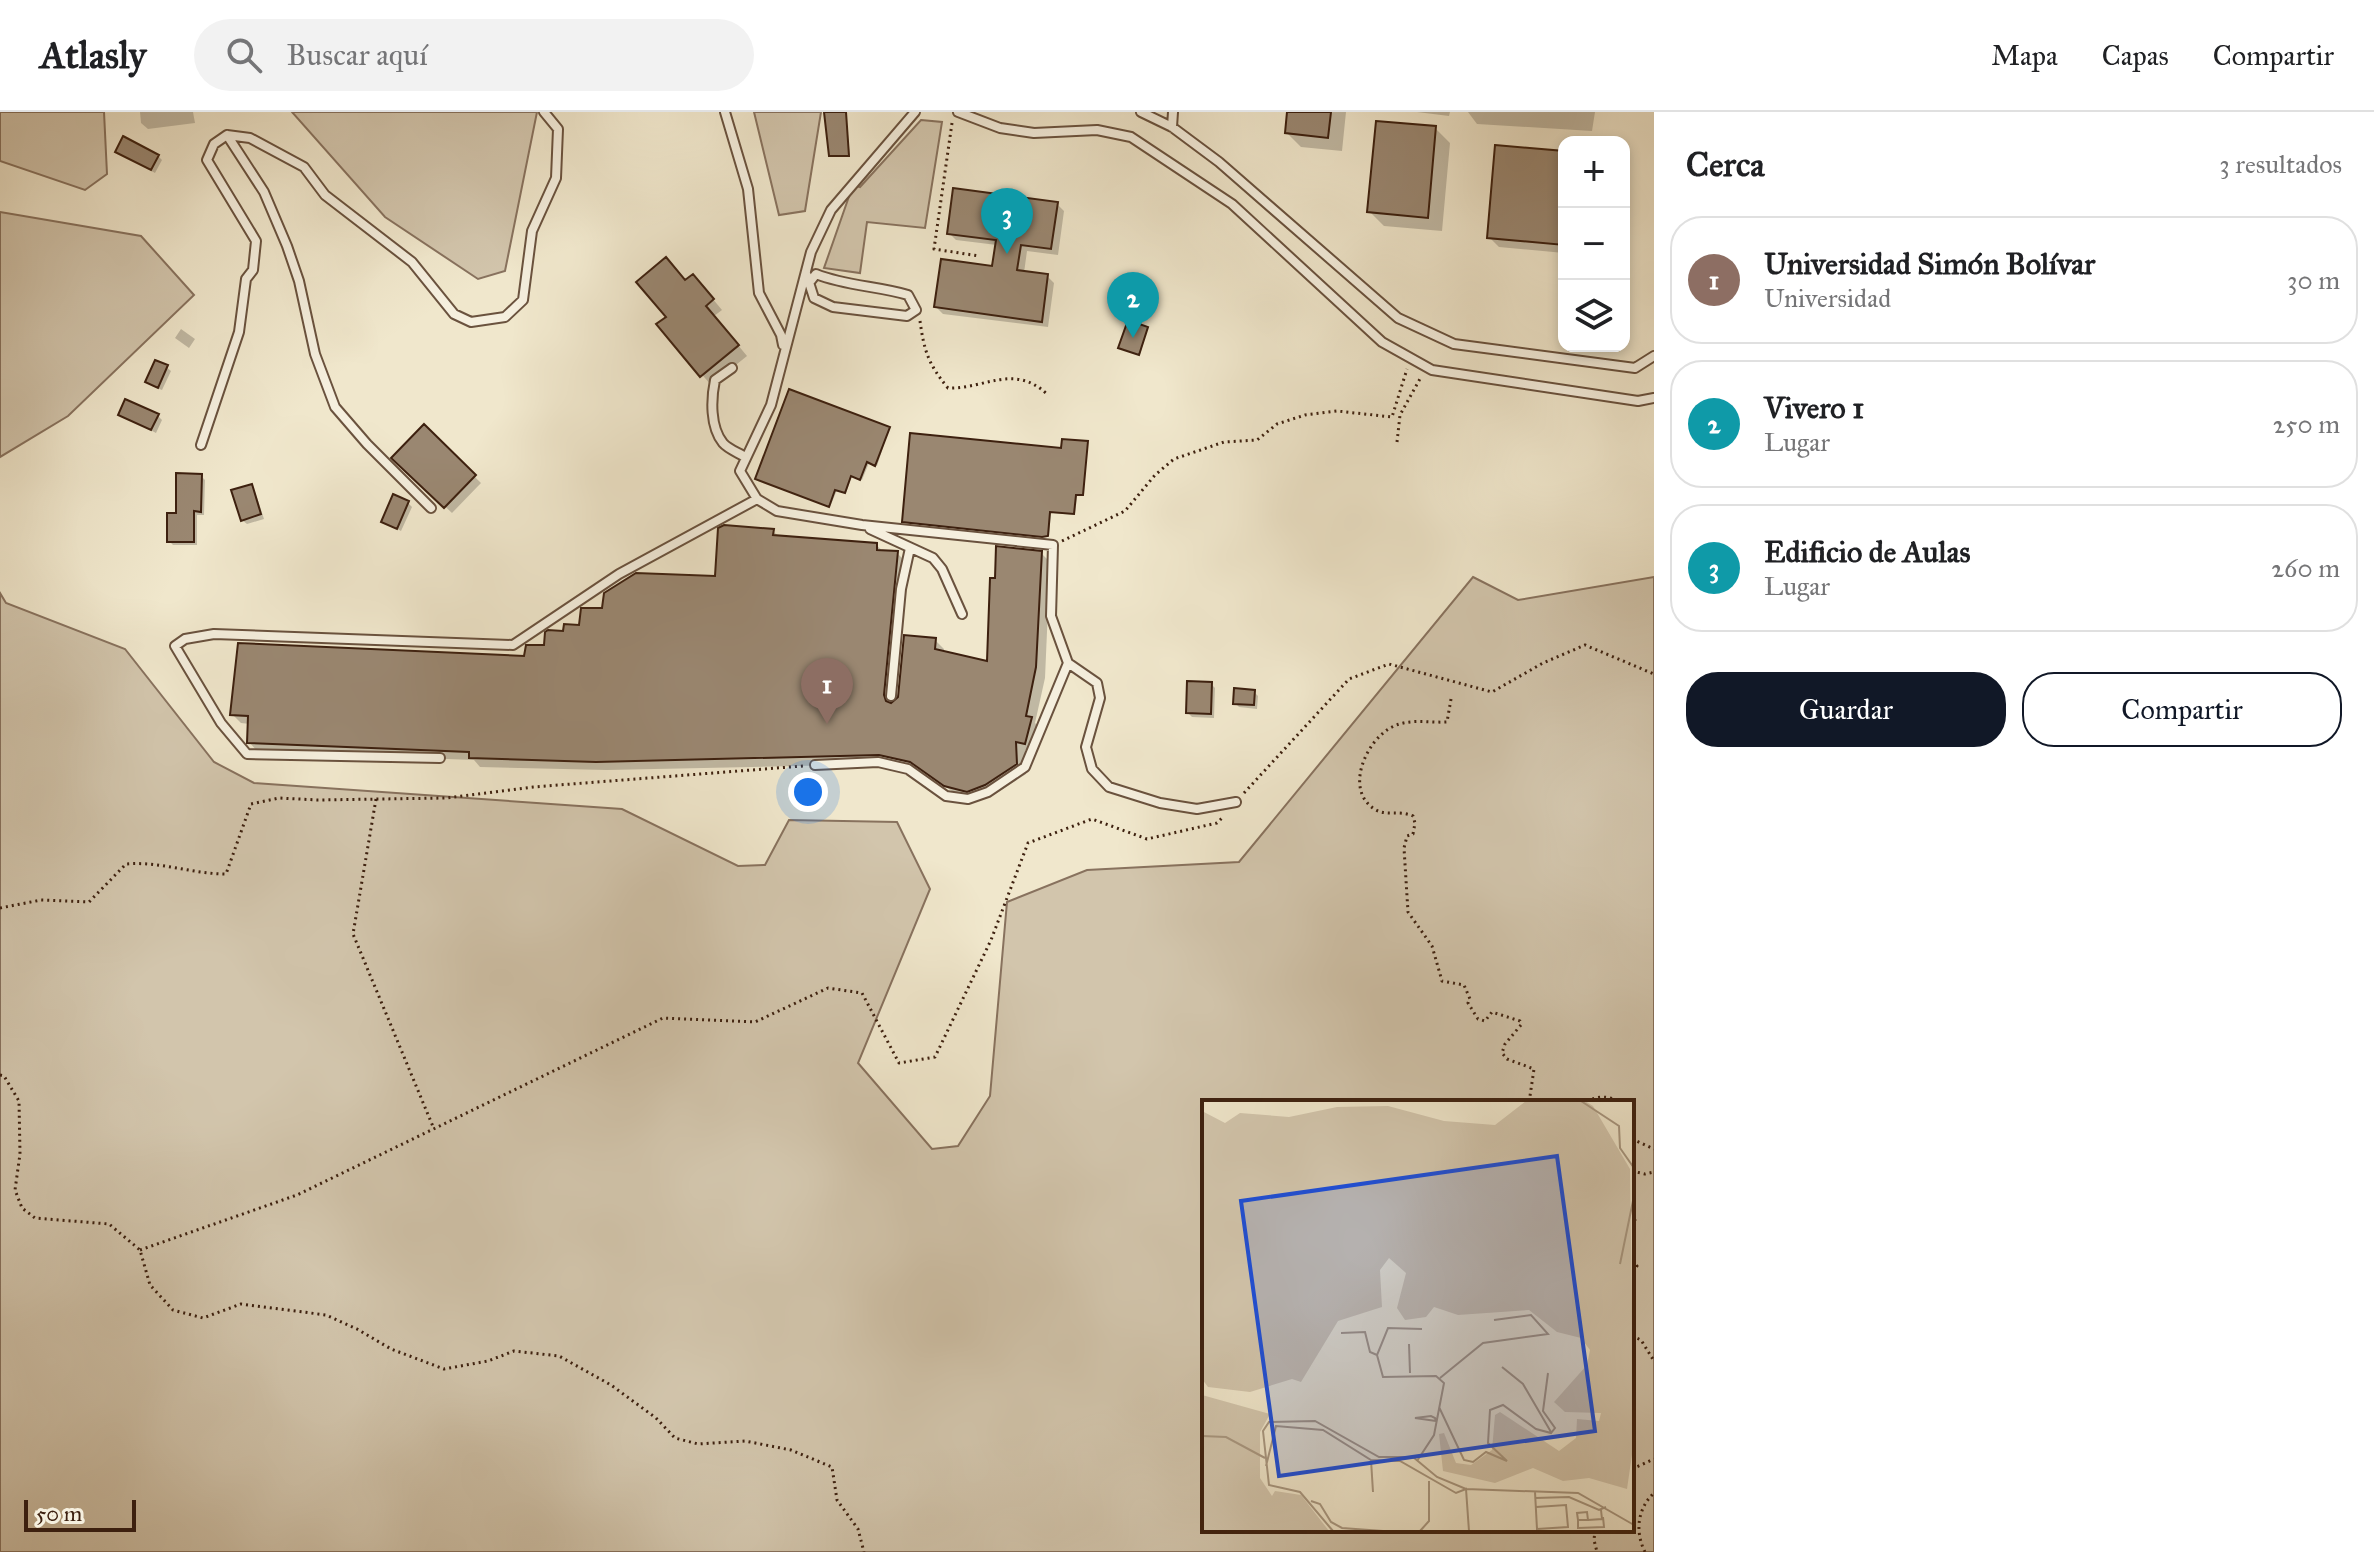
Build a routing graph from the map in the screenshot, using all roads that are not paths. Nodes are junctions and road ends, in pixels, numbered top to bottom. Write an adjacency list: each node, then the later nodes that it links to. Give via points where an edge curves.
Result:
1 (544, 112): 8 (lane, via 558,129 556,178 532,231 523,300 492,321 471,322 454,314 412,262 325,195 304,167 250,138)
2 (725, 112): 11 (lane, via 748,189 759,293)
3 (915, 112): 9 (lane, via 831,210)
4 (956, 112): 14 (lane, via 1000,128 1097,130 1131,137 1232,204 1382,342 1428,368 1638,401)
5 (1141, 112): 7 (lane)
6 (1173, 112): 7 (lane)
7 (1172, 127): 12 (lane, via 1398,318 1454,344 1635,368)
8 (227, 135): 15 (lane, via 214,144 207,160 256,241 255,256 246,279 239,332); 18 (lane, via 264,192 287,246 315,354 335,407)
9 (806, 272): 10 (lane); 11 (lane)
10 (809, 283): 10 (lane, via 814,298 833,307 907,316 916,310 908,295 892,290 816,274)
11 (784, 350): 16 (lane, via 771,405)
12 (1654, 356)
13 (732, 368): 16 (lane, via 715,380 711,400 724,444)
14 (1654, 398)
15 (201, 445)
16 (745, 457): 17 (lane, via 740,471)
17 (757, 499): 19 (lane, via 777,511); 24 (lane, via 619,574 513,645 214,634 175,646 221,723 247,754)
18 (431, 508)
19 (862, 525): 20 (lane); 22 (lane, via 1053,545 1051,616)
20 (910, 548): 21 (lane, via 933,558 942,569); 23 (lane)
21 (962, 614)
22 (1068, 663): 25 (lane, via 1025,767 988,792 957,799 908,769 878,762); 26 (lane, via 1097,683 1100,698 1086,747 1092,769 1109,787 1197,809)
23 (891, 696)
24 (440, 758)
25 (815, 765)
26 (1236, 802)

